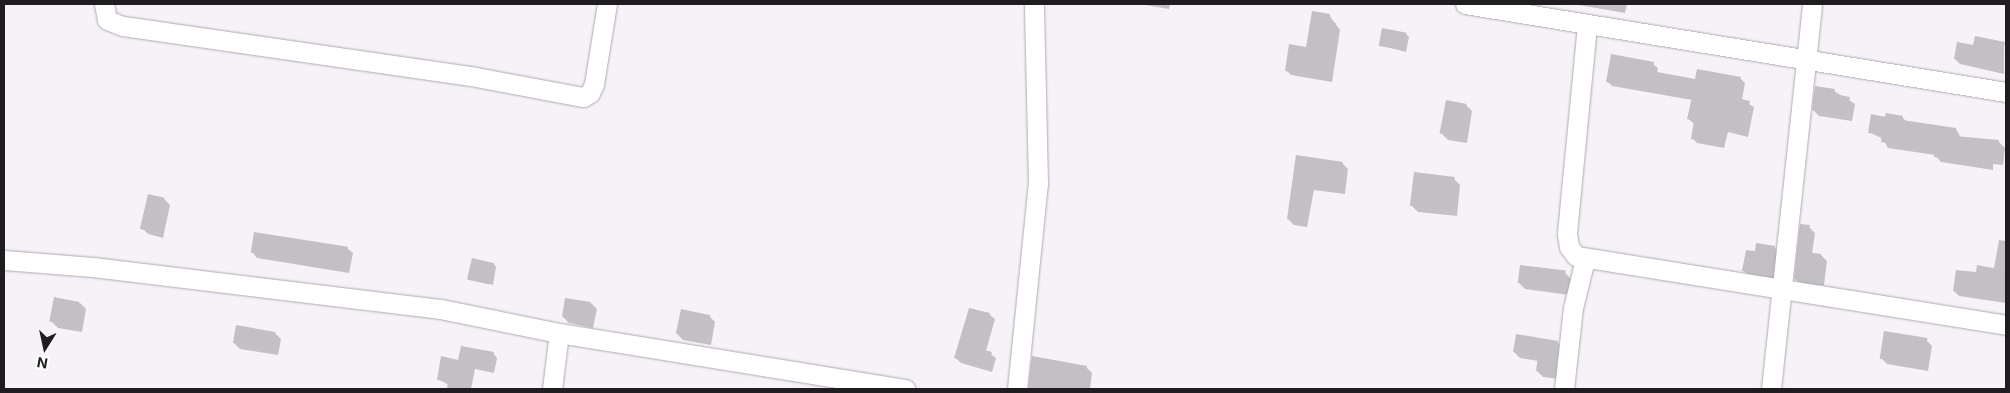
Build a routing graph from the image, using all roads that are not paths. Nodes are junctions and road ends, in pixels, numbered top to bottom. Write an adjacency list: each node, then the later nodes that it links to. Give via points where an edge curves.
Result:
1 (104, 4): 2 (street, via 107,20 123,26 583,97 590,93 594,84)
2 (607, 4)
3 (1034, 4): 16 (street, via 1038,184)
4 (1465, 4): 6 (street)
5 (1812, 4): 7 (street)
6 (1587, 25): 7 (street); 9 (street, via 1567,234 1569,247 1576,256)
7 (1807, 59): 8 (street); 11 (street)
8 (2006, 92)
9 (1585, 259): 11 (street); 17 (street, via 1573,308)
10 (4, 260): 13 (street, via 93,267 441,309)
11 (1780, 288): 12 (street); 18 (street)
12 (2006, 325)
13 (558, 333): 14 (street); 15 (street)
14 (552, 389)
15 (906, 389)
16 (1017, 389)
17 (1564, 389)
18 (1771, 389)

